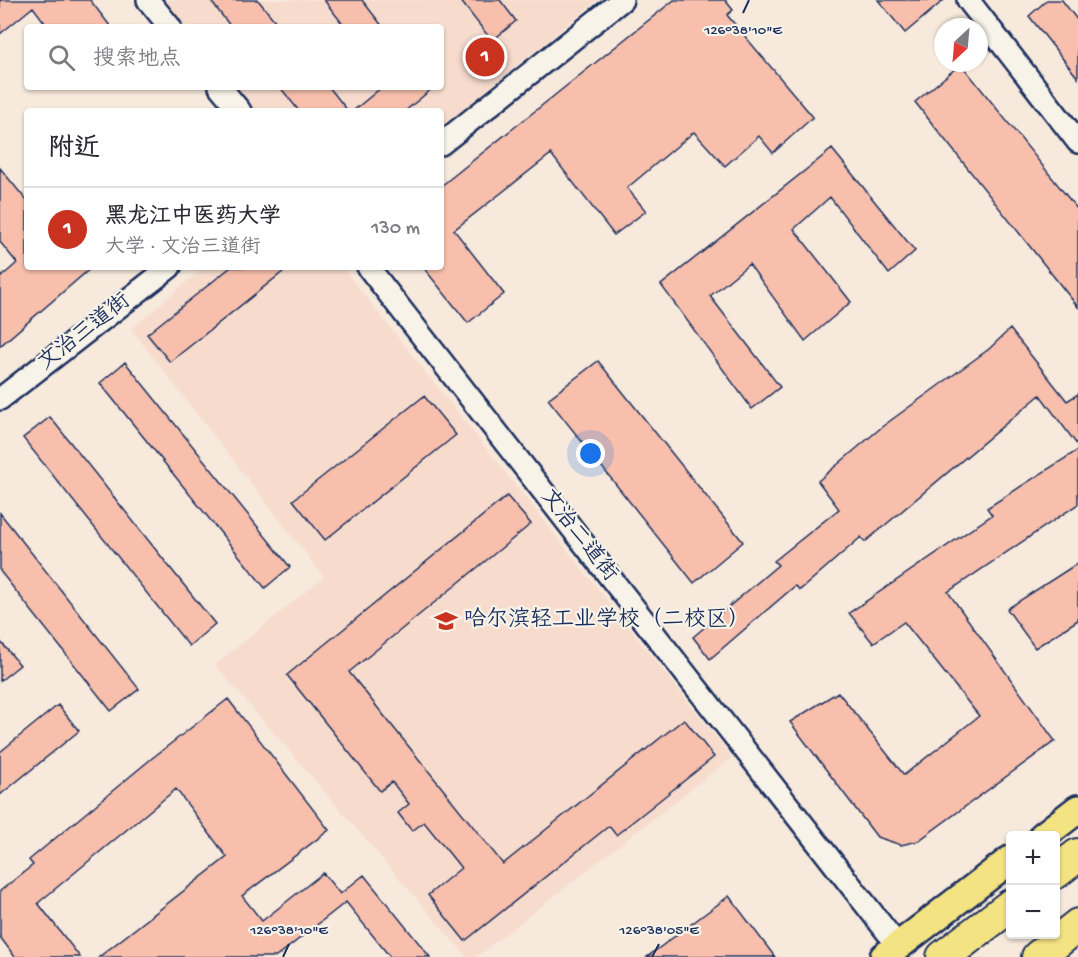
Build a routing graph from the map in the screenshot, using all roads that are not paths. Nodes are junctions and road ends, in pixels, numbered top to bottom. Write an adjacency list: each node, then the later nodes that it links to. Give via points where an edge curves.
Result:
1 (148, 0): 4 (street)
2 (622, 0): 7 (street)
3 (968, 0): 8 (street)
4 (168, 24)
5 (222, 90): 6 (street)
6 (238, 108)
7 (444, 142)
8 (1078, 142)
9 (166, 270): 11 (street, 文治三道街)
10 (370, 270): 19 (street, 文治二道街)
11 (0, 399)
12 (1078, 809): 13 (main road)
13 (1049, 831)
14 (1078, 855): 16 (highway)
15 (1006, 864): 19 (main road)
16 (1060, 869)
17 (1006, 910): 20 (highway)
18 (1078, 926): 21 (highway)
19 (891, 952)
20 (943, 957)
21 (1038, 957)

